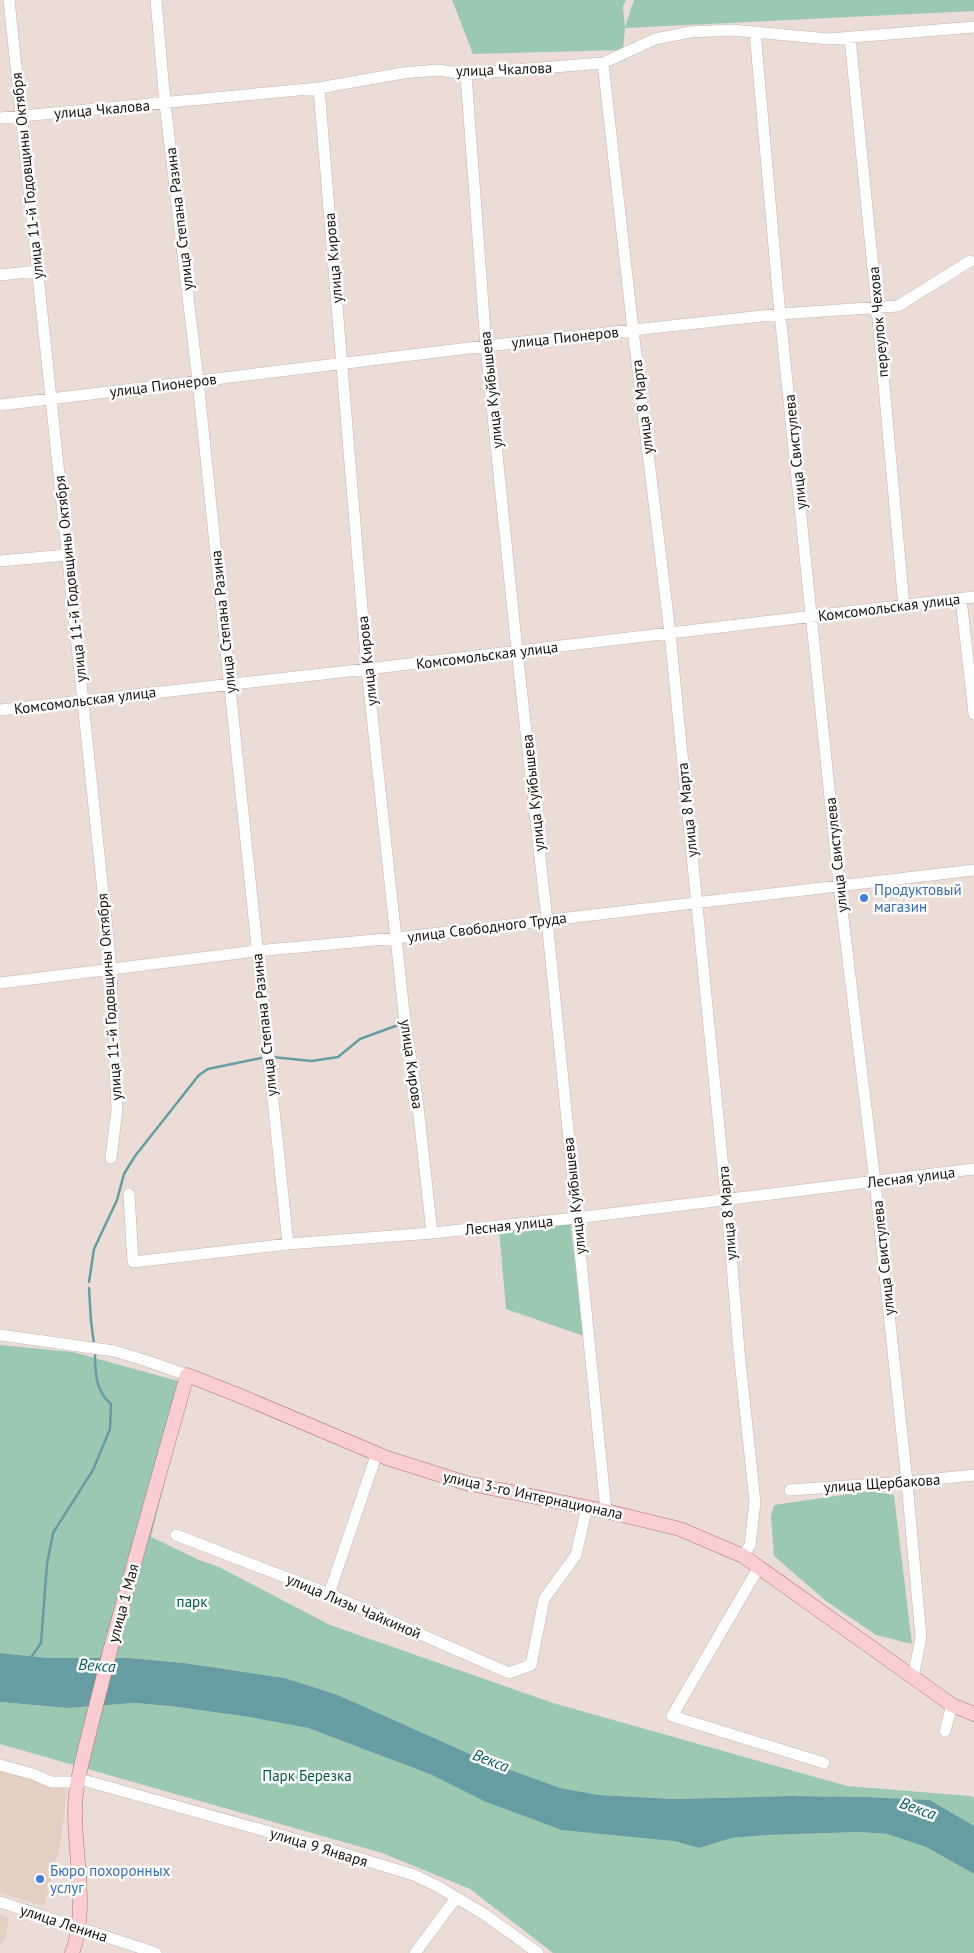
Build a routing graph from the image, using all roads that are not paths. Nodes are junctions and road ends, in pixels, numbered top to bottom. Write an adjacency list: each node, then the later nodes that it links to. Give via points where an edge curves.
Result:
1 (9, 0): 10 (street, улица 11-й Годовщины Октября)
2 (156, 0): 9 (street, улица Степана Разина)
3 (974, 27): 5 (street, улица Чкалова)
4 (755, 32): 5 (street, улица Чкалова); 6 (street, улица Чкалова, via 690,32 655,39); 16 (street, улица Свистулева)
5 (850, 38): 15 (street, переулок Чехова)
6 (603, 63): 7 (street, улица Чкалова); 17 (street, улица 8 Марта)
7 (466, 74): 8 (street, улица Чкалова, via 438,70 403,73); 18 (street, улица Куйбышева)
8 (319, 88): 9 (street, улица Чкалова); 19 (street, улица Кирова)
9 (165, 103): 10 (street, улица Чкалова); 20 (street, улица Степана Разина)
10 (21, 116): 11 (street, улица Чкалова); 13 (street, улица 11-й Годовщины Октября)
11 (0, 118)
12 (970, 261): 15 (street, улица Пионеров, via 898,306)
13 (37, 271): 14 (street); 21 (street, улица 11-й Годовщины Октября)
14 (0, 275)
15 (877, 308): 16 (street, улица Пионеров); 27 (street, переулок Чехова)
16 (780, 314): 17 (street, улица Пионеров); 28 (street, улица Свистулева)
17 (633, 330): 18 (street, улица Пионеров); 29 (street, улица 8 Марта)
18 (486, 346): 19 (street, улица Пионеров); 30 (street, улица Куйбышева)
19 (341, 364): 20 (street, улица Пионеров); 31 (street, улица Кирова)
20 (198, 381): 21 (street, улица Пионеров); 32 (street, улица Степана Разина)
21 (51, 399): 22 (street, улица Пионеров); 23 (street, улица 11-й Годовщины Октября)
22 (0, 405)
23 (67, 555): 24 (street); 33 (street, улица 11-й Годовщины Октября)
24 (0, 561)
25 (974, 597): 26 (street, Комсомольская улица)
26 (961, 599): 27 (street, Комсомольская улица); 35 (street)
27 (904, 606): 28 (street, Комсомольская улица)
28 (811, 617): 29 (street, Комсомольская улица); 37 (street, улица Свистулева)
29 (670, 633): 30 (street, Комсомольская улица); 38 (street, улица 8 Марта)
30 (517, 651): 31 (street, Комсомольская улица); 39 (street, улица Куйбышева)
31 (367, 669): 32 (street, Комсомольская улица); 40 (street, улица Кирова)
32 (229, 683): 33 (street, Комсомольская улица); 41 (street, улица Степана Разина)
33 (82, 700): 34 (street, Комсомольская улица); 42 (street, улица 11-й Годовщины Октября)
34 (0, 710)
35 (974, 714)
36 (974, 870): 37 (street, улица Свободного Труда)
37 (839, 885): 38 (street, улица Свободного Труда); 46 (street, улица Свистулева)
38 (696, 902): 39 (street, улица Свободного Труда); 48 (street, улица 8 Марта)
39 (547, 920): 40 (street, улица Свободного Труда); 49 (street, улица Куйбышева)
40 (397, 938): 41 (street, улица Свободного Труда); 50 (street, улица Кирова)
41 (256, 951): 42 (street, улица Свободного Труда); 51 (street, улица Степана Разина)
42 (111, 968): 43 (street, улица Свободного Труда); 44 (street, улица 11-й Годовщины Октября, via 117,1109)
43 (0, 983)
44 (111, 1158)
45 (974, 1169): 46 (street, Лесная улица)
46 (875, 1182): 48 (street, Лесная улица); 56 (street, улица Свистулева)
47 (129, 1194): 51 (street, Лесная улица, via 133,1262)
48 (726, 1200): 49 (street, Лесная улица); 61 (street, улица 8 Марта, via 755,1502 750,1545)
49 (576, 1218): 50 (street, Лесная улица); 59 (street, улица Куйбышева)
50 (432, 1233): 51 (street, Лесная улица)
51 (288, 1244)
52 (0, 1335): 53 (street, улица 3-го Интернационала, via 114,1351)
53 (187, 1375): 54 (main road, улица 3-го Интернационала); 74 (main road, улица 1 Мая, via 119,1616 77,1782)
54 (377, 1453): 58 (main road, улица 3-го Интернационала, via 466,1483); 63 (street)
55 (974, 1475): 56 (street, улица Щербакова)
56 (908, 1482): 57 (street, улица Щербакова); 64 (street, улица Свистулева, via 921,1638)
57 (790, 1490)
58 (587, 1507): 59 (main road, улица 3-го Интернационала); 63 (street, улица Лизы Чайкиной, via 576,1555 544,1599 531,1665 509,1673)
59 (606, 1511): 61 (main road, улица 3-го Интернационала, via 680,1528)
60 (176, 1535): 63 (street, улица Лизы Чайкиной)
61 (744, 1556): 62 (main road, улица 3-го Интернационала)
62 (759, 1567): 64 (main road, улица 3-го Интернационала); 68 (street, via 672,1716)
63 (330, 1594)
64 (913, 1677): 65 (main road, улица 3-го Интернационала)
65 (952, 1705): 66 (main road, улица 3-го Интернационала); 67 (street)
66 (974, 1714)
67 (945, 1732)
68 (824, 1763)
69 (0, 1765): 71 (street, via 51,1782)
70 (83, 1780): 72 (street, улица 9 Января, via 414,1875)
71 (71, 1782)
72 (456, 1898): 77 (street); 78 (street, улица 9 Января)
73 (0, 1902): 74 (street, улица Ленина)
74 (78, 1927): 75 (main road, улица 1 Мая); 76 (street, улица Ленина)
75 (72, 1953)
76 (156, 1953)
77 (414, 1953)
78 (538, 1953)

